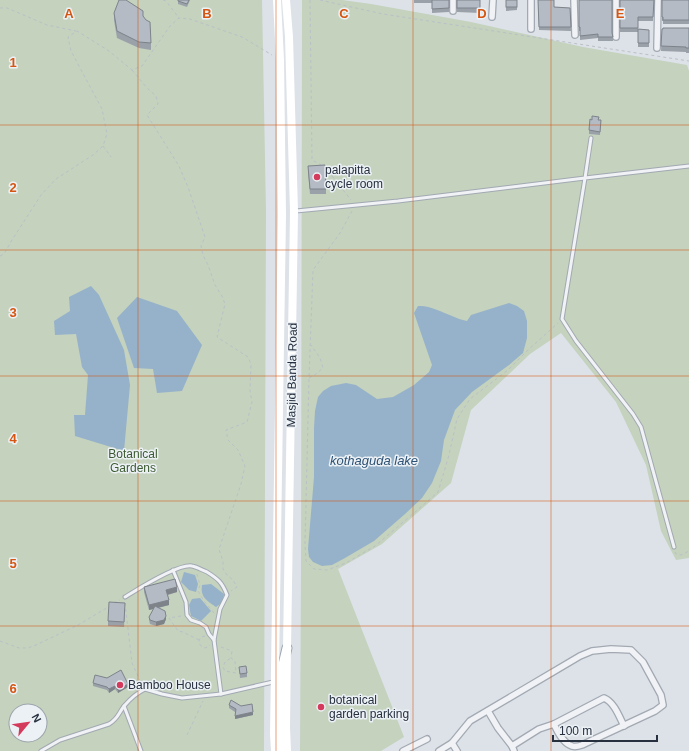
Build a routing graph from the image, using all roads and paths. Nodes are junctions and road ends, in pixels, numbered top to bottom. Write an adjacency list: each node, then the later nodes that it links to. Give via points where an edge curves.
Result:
1 (163, 0): 15 (path)
2 (277, 0): 16 (main road, Masjid Banda Road)
3 (286, 0): 17 (main road, Masjid Banda Road)
4 (310, 0): 33 (path, via 312,160 325,167)
5 (320, 0): 26 (path, via 383,14)
6 (453, 0): 13 (street)
7 (493, 0): 14 (street)
8 (531, 0): 20 (street)
9 (574, 0): 22 (street)
10 (616, 0): 23 (street)
11 (658, 0): 18 (street)
12 (0, 8): 21 (path, via 7,8 47,25)
13 (453, 11)
14 (492, 17)
15 (179, 18): 25 (path, via 190,19 242,37); 27 (path, via 170,26 142,66)
16 (278, 18): 17 (main road); 25 (main road, Masjid Banda Road)
17 (287, 18): 34 (main road, Masjid Banda Road)
18 (658, 28): 19 (street); 24 (street)
19 (666, 28)
20 (531, 29)
21 (77, 31): 27 (path, via 109,51); 29 (path, via 68,38 71,51 102,109 107,134)
22 (575, 36)
23 (616, 37)
24 (657, 48)
25 (280, 60): 54 (main road, Masjid Banda Road, via 282,215)
26 (689, 61)
27 (132, 70): 43 (path, via 156,96 158,104 147,115 179,166 205,237 201,246 203,255 225,304 217,337 248,357 251,364 252,402 248,422 226,430 228,440 238,450 245,466 219,550 223,569 237,587)
28 (591, 138): 32 (lane)
29 (103, 146): 30 (path); 35 (path, via 56,179 41,195 4,254)
30 (111, 157)
31 (689, 166): 32 (lane)
32 (585, 178): 33 (lane); 36 (lane)
33 (355, 206): 34 (lane); 37 (path, via 340,233 313,270)
34 (294, 212): 52 (main road, Masjid Banda Road)
35 (0, 256)
36 (562, 319): 38 (path, via 508,370 470,399 457,419 438,492 375,546 328,570 314,569 306,561); 39 (lane, via 641,427)
37 (311, 345): 38 (path); 38 (path, via 323,368)
38 (309, 378)
39 (674, 547): 40 (path, via 676,554 681,555)
40 (689, 551)
41 (195, 567): 42 (lane, via 192,565); 43 (lane, via 213,576 222,584); 46 (path, via 200,585 198,591)
42 (173, 570): 44 (lane); 45 (lane, via 186,602)
43 (227, 594): 46 (lane)
44 (125, 597): 50 (path, via 78,625 28,648 19,648); 55 (path, via 132,663)
45 (187, 616): 47 (lane, via 206,627); 48 (path, via 169,618 178,631)
46 (218, 618): 49 (lane)
47 (209, 634): 48 (path, via 201,636); 49 (lane)
48 (199, 640): 49 (path, via 204,648)
49 (214, 640): 51 (lane)
50 (0, 641)
51 (215, 645): 53 (path, via 232,651); 56 (lane)
52 (287, 648): 69 (main road, via 282,669); 70 (main road, Masjid Banda Road)
53 (231, 658): 53 (path, via 235,661 236,673 225,671 223,666)
54 (275, 681): 56 (lane); 68 (main road, Masjid Banda Road)
55 (144, 689): 57 (lane, via 182,698); 58 (lane, via 136,693)
56 (221, 694): 57 (lane)
57 (206, 695): 62 (path)
58 (124, 706): 66 (lane, via 116,720 109,724 60,740); 67 (lane)
59 (488, 711): 61 (street, via 580,656 592,651 631,650 643,662 661,695 663,705); 64 (street, via 470,722); 65 (street)
60 (554, 724): 61 (street, via 558,733 572,746 582,745); 61 (street, via 604,698 609,699); 65 (street, via 539,729)
61 (624, 726)
62 (187, 735)
63 (427, 739): 71 (street)
64 (452, 743): 72 (street); 73 (street)
65 (512, 748)
66 (41, 751)
67 (141, 751)
68 (275, 751)
69 (280, 751)
70 (287, 751)
71 (403, 751)
72 (439, 751)
73 (457, 751)

